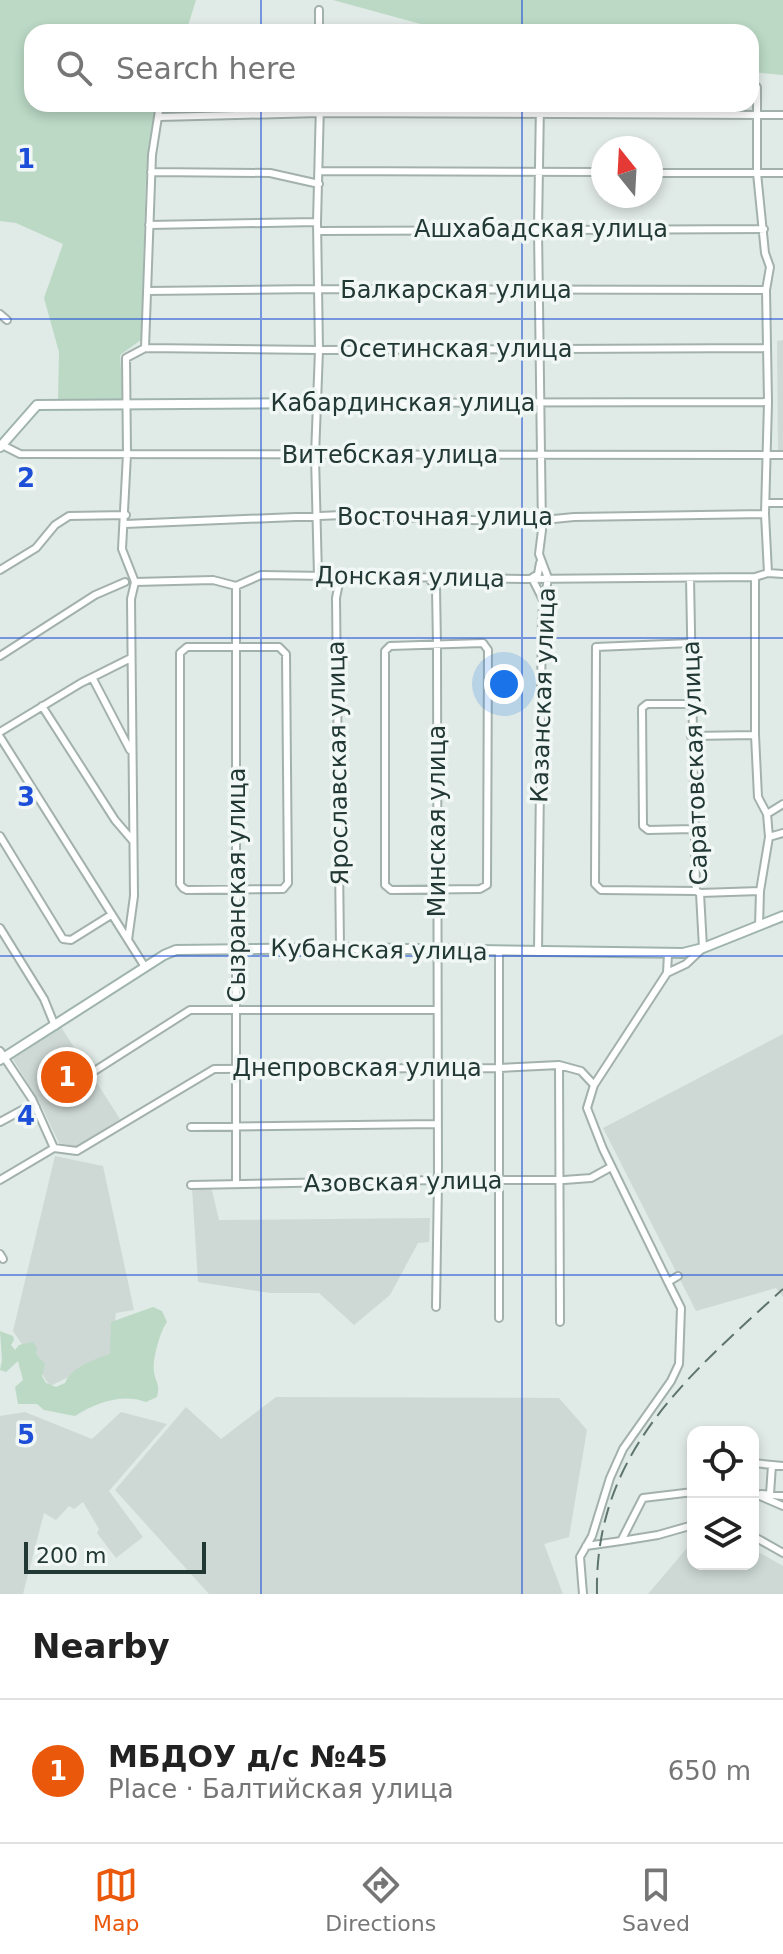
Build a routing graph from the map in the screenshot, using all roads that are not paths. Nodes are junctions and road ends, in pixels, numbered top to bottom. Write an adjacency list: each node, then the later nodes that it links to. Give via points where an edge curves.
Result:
1 (319, 10): 2 (street)
2 (319, 24)
3 (159, 112): 9 (street)
4 (757, 112): 7 (street)
5 (320, 113): 6 (street); 9 (street); 10 (street)
6 (540, 114): 7 (street); 12 (street, Казанская улица)
7 (757, 115): 8 (street); 15 (street)
8 (783, 115)
9 (159, 117): 11 (street)
10 (320, 171): 12 (street); 17 (street)
11 (151, 172): 17 (street, via 270,173); 19 (street)
12 (540, 172): 13 (street); 20 (street, Казанская улица)
13 (591, 172)
14 (663, 173): 15 (street)
15 (757, 173): 16 (street); 21 (street)
16 (783, 173)
17 (319, 184): 18 (street)
18 (317, 222): 19 (street); 22 (street)
19 (149, 225): 25 (street)
20 (538, 229): 21 (street, Ашхабадская улица); 22 (street, Ашхабадская улица); 26 (street, Казанская улица)
21 (764, 229): 24 (street, via 770,267)
22 (319, 231): 23 (street)
23 (317, 289): 25 (street, Балкарская улица); 26 (street, Балкарская улица); 32 (street)
24 (766, 290): 26 (street, Балкарская улица); 31 (street)
25 (147, 291): 29 (street)
26 (539, 291): 30 (street, Казанская улица)
27 (0, 314): 28 (street)
28 (7, 320)
29 (145, 348): 32 (street, Осетинская улица); 36 (street, via 126,358)
30 (540, 348): 31 (street, Осетинская улица); 32 (street, Осетинская улица); 35 (street, Казанская улица)
31 (767, 348): 33 (street)
32 (319, 350): 34 (street)
33 (768, 402): 35 (street, Кабардинская улица); 40 (street)
34 (317, 403): 35 (street, Кабардинская улица); 36 (street, Кабардинская улица); 42 (street)
35 (539, 403): 39 (street, Казанская улица)
36 (126, 404): 37 (street, Кабардинская улица, via 37,405); 38 (street)
37 (1, 446): 38 (street, Витебская улица, via 20,454)
38 (127, 454): 42 (street, Витебская улица); 46 (street)
39 (540, 454): 40 (street, Витебская улица); 42 (street, Витебская улица); 48 (street, Казанская улица)
40 (768, 455): 41 (street, Витебская улица); 43 (street)
41 (783, 455)
42 (315, 456): 47 (street)
43 (766, 503): 44 (street); 45 (street)
44 (783, 503)
45 (765, 514): 48 (street, Восточная улица); 52 (street)
46 (126, 515): 49 (street); 51 (street, via 69,516 36,548)
47 (317, 517): 48 (street, Восточная улица); 49 (street, Восточная улица); 54 (street)
48 (540, 522): 50 (street, Казанская улица)
49 (125, 524): 57 (street, via 122,549)
50 (540, 563): 59 (street); 60 (street, Казанская улица)
51 (0, 570)
52 (768, 573): 53 (street, Донская улица); 56 (street, Донская улица)
53 (783, 574)
54 (318, 576): 58 (street, Донская улица); 63 (street, Донская улица, via 261,575)
55 (428, 577): 58 (street, Донская улица); 59 (street, Донская улица); 67 (street, Минская улица, via 436,588)
56 (755, 577): 61 (street, Донская улица); 75 (street)
57 (133, 578): 62 (street); 63 (street, Донская улица, via 213,580); 64 (street)
58 (340, 578): 94 (street, Ярославская улица)
59 (532, 578): 60 (street, Донская улица); 65 (street)
60 (548, 578): 61 (street, Донская улица); 65 (street, Казанская улица)
61 (690, 578): 66 (street, Саратовская улица)
62 (125, 582): 64 (street); 69 (street, via 95,595)
63 (236, 586): 68 (street, Сызранская улица)
64 (131, 599): 70 (street)
65 (543, 600): 99 (street, Казанская улица)
66 (691, 643): 72 (street, Саратовская улица); 88 (street, via 596,647 595,884 601,890)
67 (437, 646): 86 (street, Минская улица); 86 (street, via 483,643 488,650 487,885); 86 (street, via 390,646 385,651 385,885 391,890)
68 (236, 647): 85 (street, Сызранская улица); 85 (street, via 279,647 286,654 288,883 283,889); 85 (street, via 187,647 180,653 180,884 187,890)
69 (0, 656)
70 (131, 658): 71 (street); 77 (street)
71 (93, 679): 73 (street); 77 (street)
72 (691, 704): 76 (street, Саратовская улица); 80 (street, via 642,708 643,826)
73 (42, 706): 74 (street); 84 (street)
74 (0, 734): 89 (street)
75 (755, 735): 76 (street); 79 (street, via 758,797)
76 (691, 736): 80 (street, Саратовская улица)
77 (132, 753): 84 (street)
78 (783, 804): 79 (street)
79 (767, 814): 83 (street)
80 (694, 829): 88 (street, Саратовская улица)
81 (783, 833): 83 (street)
82 (0, 836): 89 (street, via 63,939 71,940)
83 (769, 837): 87 (street)
84 (133, 841): 93 (street)
85 (237, 889): 96 (street, Сызранская улица)
86 (437, 890): 97 (street, Минская улица)
87 (760, 891): 88 (street); 91 (street)
88 (698, 892): 95 (street, Саратовская улица)
89 (111, 915): 93 (street)
90 (783, 916): 91 (street, Кубанская улица)
91 (759, 926): 95 (street, Кубанская улица)
92 (0, 928): 105 (street)
93 (128, 940): 101 (street)
94 (340, 948): 96 (street, Кубанская улица); 97 (street, Кубанская улица)
95 (703, 948): 100 (street, Кубанская улица); 102 (street)
96 (237, 949): 101 (street, Кубанская улица, via 176,950); 103 (street, Сызранская улица)
97 (436, 950): 98 (street, Кубанская улица); 104 (street, Минская улица)
98 (499, 951): 99 (street, Кубанская улица); 110 (street)
99 (538, 952): 100 (street, Кубанская улица)
100 (668, 954): 102 (street)
101 (145, 967): 105 (street, Кубанская улица)
102 (667, 973): 112 (street)
103 (237, 1010): 104 (street); 108 (street, Сызранская улица); 111 (street, via 190,1010)
104 (437, 1010): 109 (street, Минская улица)
105 (55, 1026): 106 (street, Кубанская улица)
106 (1, 1056): 113 (street)
107 (559, 1065): 110 (street, Днепровская улица); 112 (street, via 581,1071); 123 (street)
108 (237, 1068): 109 (street, Днепровская улица); 117 (street, Сызранская улица); 118 (street, Днепровская улица, via 214,1069 77,1151)
109 (436, 1068): 110 (street, Днепровская улица); 115 (street, Минская улица)
110 (498, 1068): 122 (street)
111 (96, 1070)
112 (594, 1085): 119 (street, via 587,1108)
113 (36, 1107): 114 (street); 118 (street)
114 (0, 1122)
115 (436, 1124): 117 (street); 121 (street, Минская улица)
116 (191, 1127): 117 (street)
117 (235, 1127): 124 (street, Сызранская улица)
118 (54, 1148): 120 (street, Днепровская улица)
119 (611, 1167): 123 (street, Азовская улица, via 591,1178); 127 (street)
120 (0, 1180)
121 (438, 1180): 122 (street, Азовская улица); 124 (street, Азовская улица); 128 (street, Минская улица)
122 (498, 1180): 123 (street, Азовская улица); 129 (street)
123 (561, 1180): 130 (street)
124 (236, 1184): 125 (street, Азовская улица)
125 (191, 1185)
126 (678, 1276): 127 (street)
127 (668, 1282): 143 (street, via 681,1308 679,1364 623,1449)
128 (436, 1307)
129 (499, 1318)
130 (560, 1322)
131 (759, 1464): 132 (street)
132 (772, 1465): 133 (street); 136 (street)
133 (783, 1466)
134 (687, 1493): 142 (street, via 643,1498)
135 (759, 1493): 136 (street)
136 (770, 1494): 138 (street)
137 (759, 1496): 139 (street)
138 (783, 1496)
139 (783, 1506)
140 (687, 1526): 142 (street)
141 (759, 1539): 144 (street)
142 (621, 1541): 143 (street)
143 (586, 1546): 145 (street, via 580,1557)
144 (783, 1553)
145 (583, 1594)

